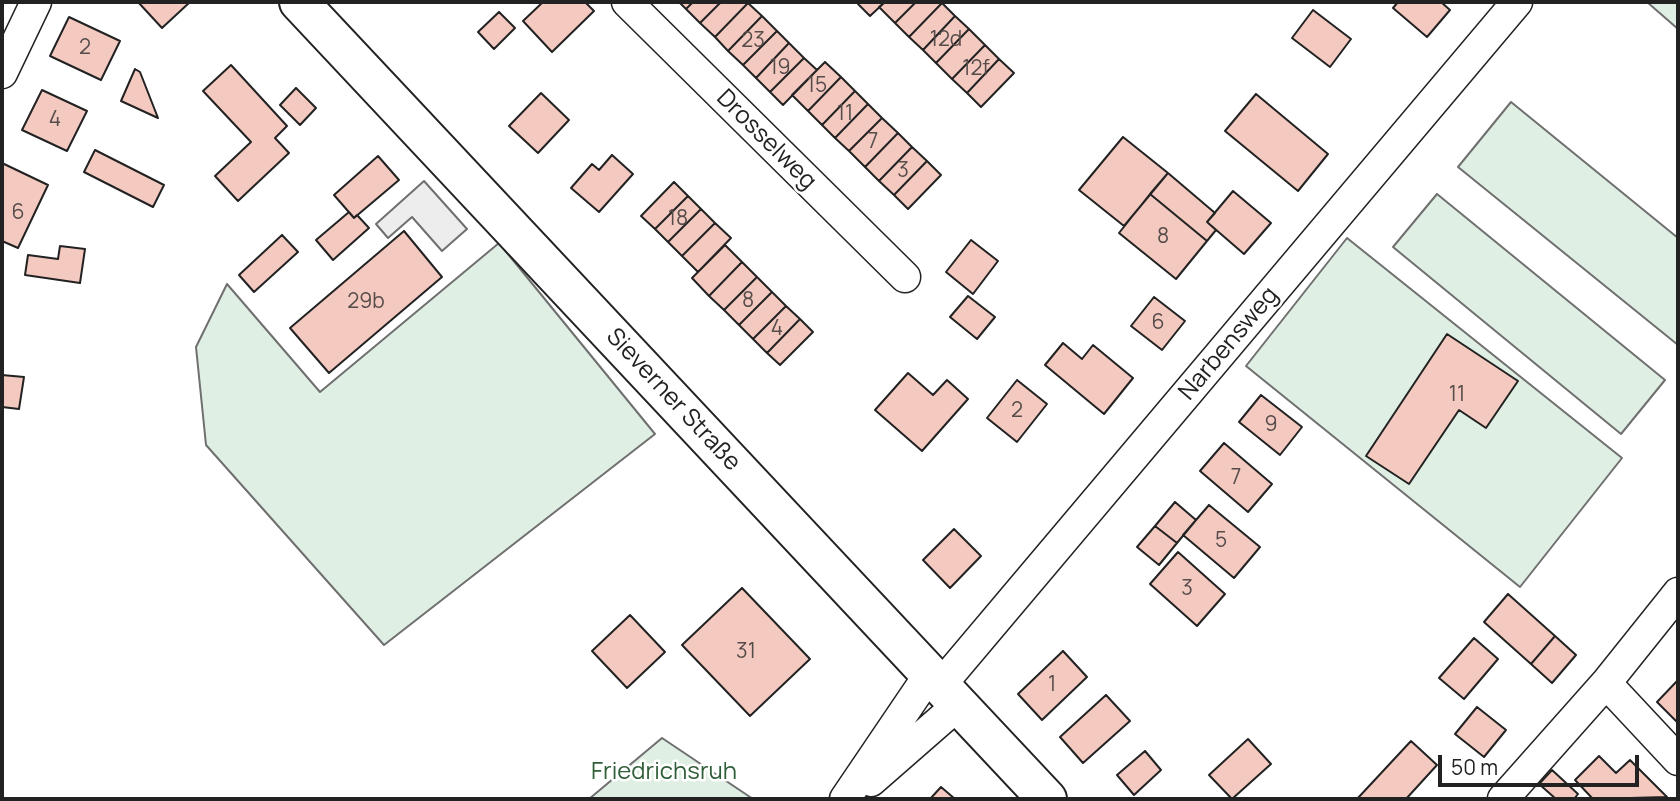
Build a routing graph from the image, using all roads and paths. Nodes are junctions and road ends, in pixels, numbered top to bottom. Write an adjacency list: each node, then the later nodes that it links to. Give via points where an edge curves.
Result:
1 (36, 2): 5 (street)
2 (299, 2): 9 (main road, Sieverner Straße)
3 (627, 2): 6 (street, Drosselweg)
4 (1517, 2): 9 (street, Narbensweg)
5 (2, 73)
6 (905, 277)
7 (1678, 593): 8 (street)
8 (1606, 683): 10 (street); 13 (street)
9 (942, 689): 11 (street); 11 (street); 12 (main road, Sieverner Straße)
10 (1678, 760)
11 (847, 799)
12 (1047, 799)
13 (1503, 799)

